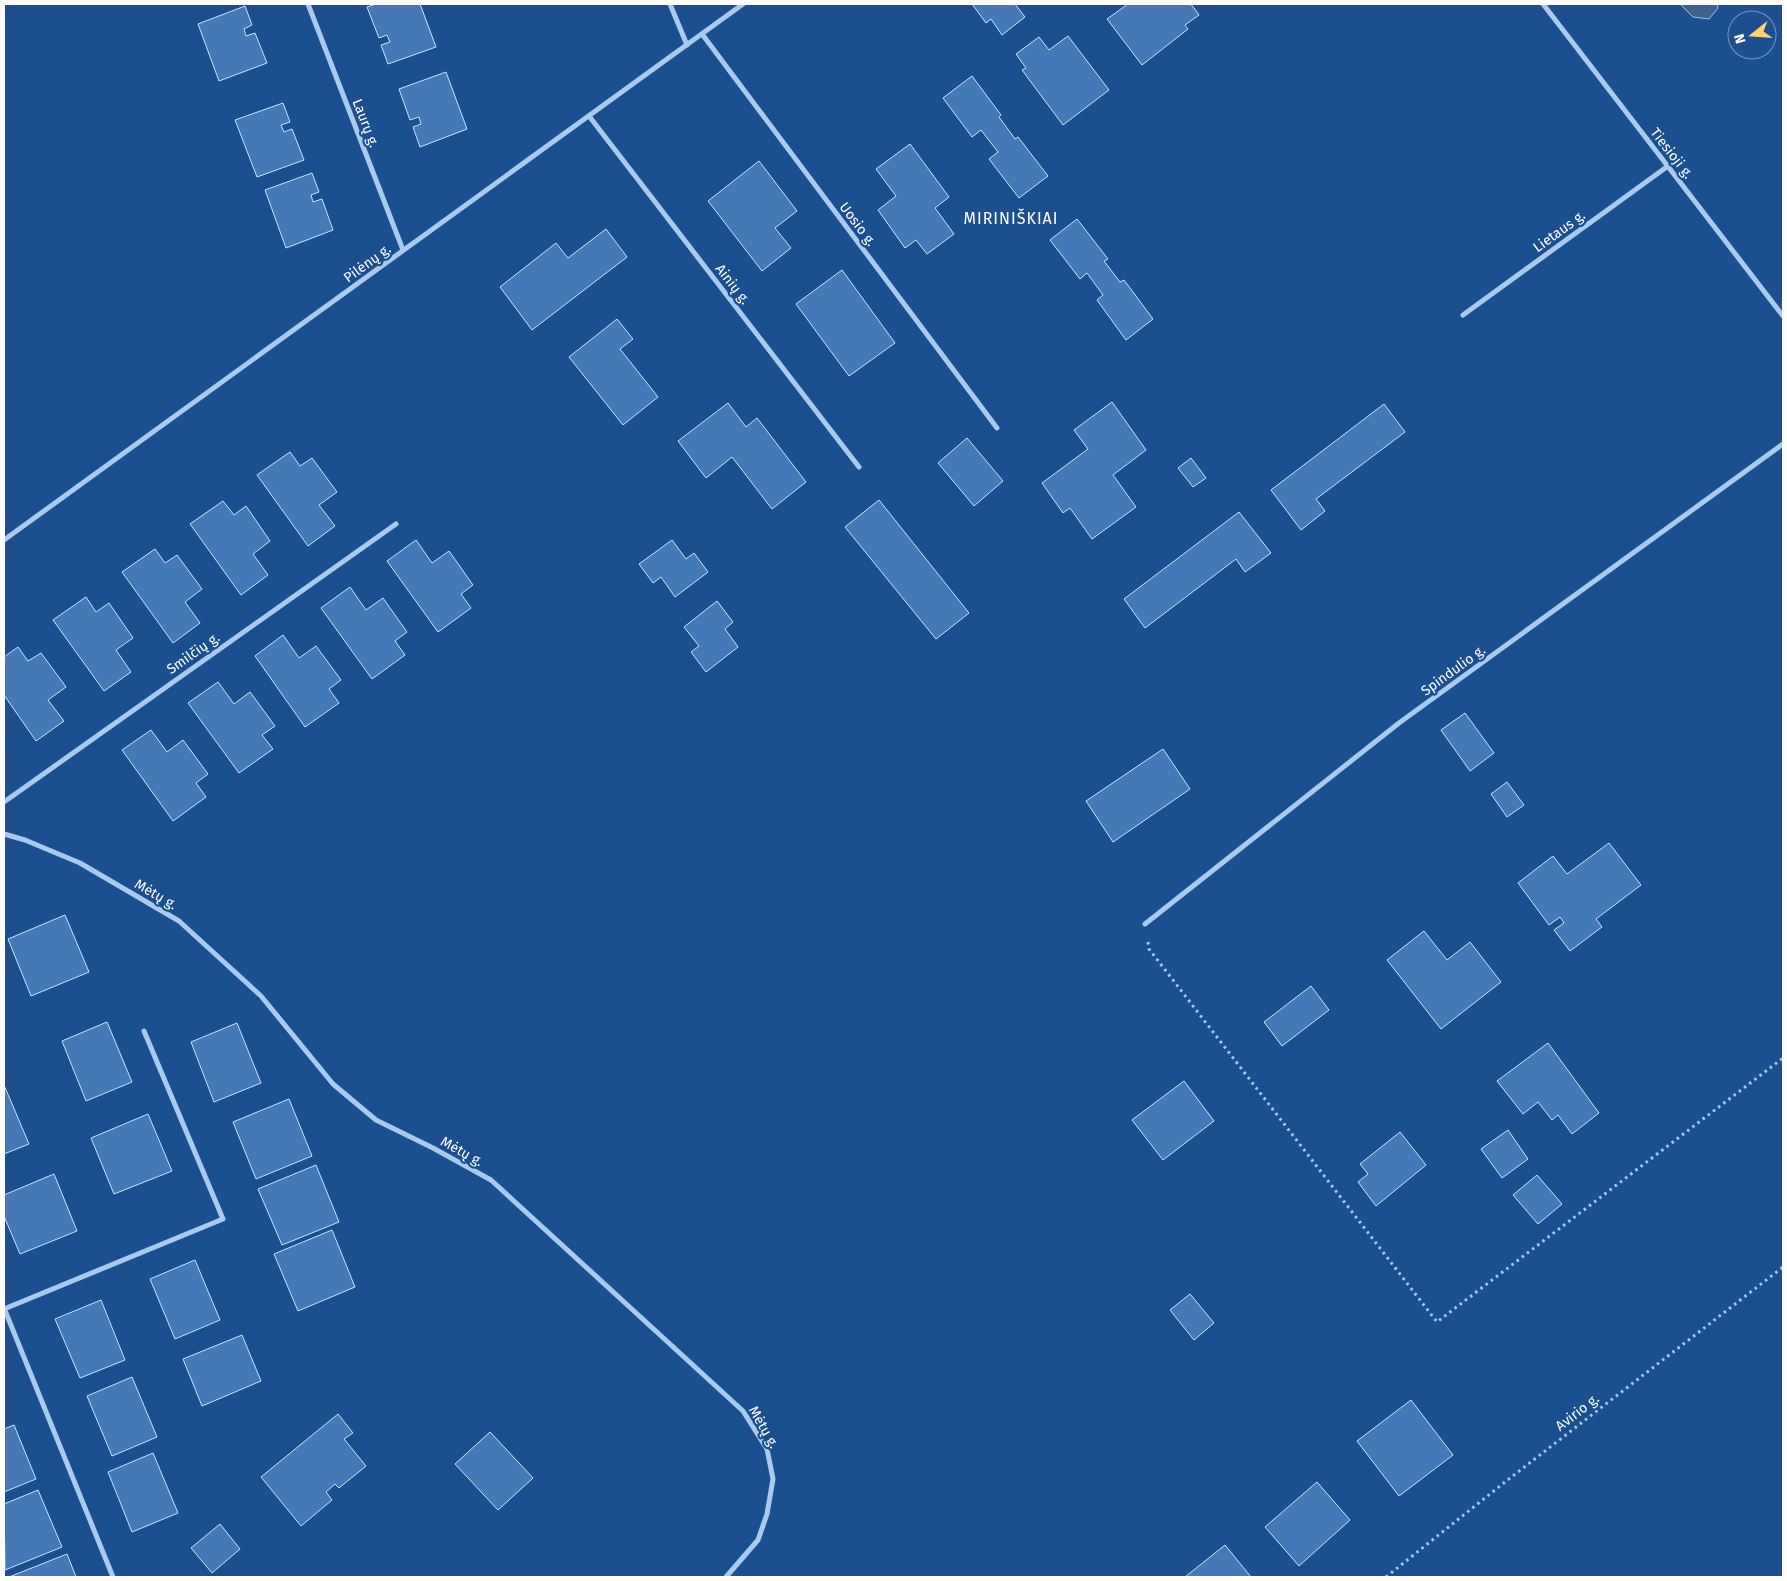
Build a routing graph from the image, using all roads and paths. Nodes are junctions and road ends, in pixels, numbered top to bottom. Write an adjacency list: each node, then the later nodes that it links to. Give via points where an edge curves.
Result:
1 (308, 4): 9 (street, Laurų g.)
2 (670, 4): 6 (street)
3 (743, 4): 5 (street, Pilėnų g.)
4 (1543, 4): 8 (street, Tiesioji g.)
5 (702, 34): 6 (street, Pilėnų g.); 12 (street, Uosio g.)
6 (687, 45): 7 (street, Pilėnų g.)
7 (589, 116): 9 (street, Pilėnų g.); 14 (street, Ainių g.)
8 (1668, 166): 10 (street, Lietaus g.); 11 (street, Tiesioji g.)
9 (403, 250): 16 (street, Pilėnų g.)
10 (1463, 315)
11 (1783, 316)
12 (997, 428)
13 (1783, 444): 19 (street, Spindulio g., via 1399,723)
14 (860, 467)
15 (396, 524): 17 (street, Smilčių g.)
16 (4, 540)
17 (4, 802)
18 (4, 834): 25 (street, Mėtų g., via 80,863 178,921 261,996 333,1084 376,1120 491,1180 743,1411 767,1449 773,1479 768,1514 758,1540)
19 (1145, 924): 21 (path, via 1148,949 1437,1322)
20 (144, 1031): 23 (street, via 223,1219)
21 (1783, 1058)
22 (1783, 1267): 26 (path, Avirio g.)
23 (4, 1308): 24 (street)
24 (113, 1577)
25 (726, 1577)
26 (1386, 1577)

